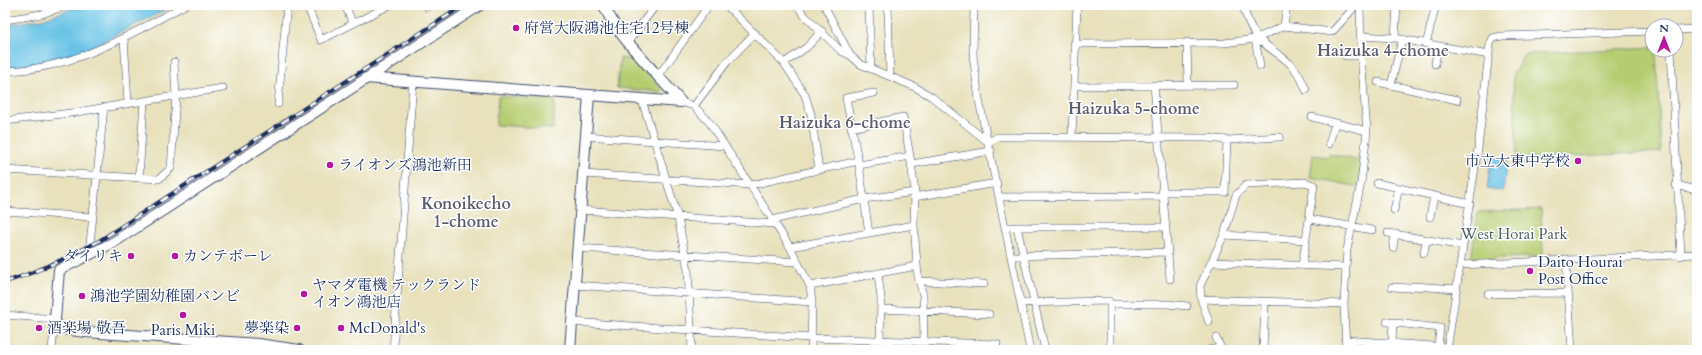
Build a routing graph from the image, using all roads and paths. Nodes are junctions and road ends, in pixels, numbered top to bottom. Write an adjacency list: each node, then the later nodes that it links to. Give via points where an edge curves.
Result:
1 (68, 5): 27 (street, via 42,14)
2 (185, 5): 36 (street)
3 (287, 5): 75 (street)
4 (307, 5): 28 (street, via 321,40)
5 (345, 5): 28 (street)
6 (390, 5): 26 (street)
7 (426, 5): 8 (street)
8 (429, 5)
9 (480, 5): 57 (street)
10 (604, 5): 39 (street)
11 (656, 5): 39 (street)
12 (709, 5): 55 (street)
13 (726, 5): 34 (street)
14 (797, 5): 33 (street)
15 (824, 5): 44 (street)
16 (869, 5): 53 (street)
17 (888, 5): 56 (street)
18 (974, 5): 89 (street, via 973,56)
19 (1077, 5): 41 (street)
20 (1242, 5): 37 (street)
21 (1287, 5): 29 (street)
22 (1353, 5): 29 (street, via 1352,10 1332,32)
23 (1360, 5): 35 (street)
24 (1397, 5): 38 (street)
25 (1436, 5): 42 (street)
26 (380, 7): 28 (street)
27 (5, 20)
28 (353, 24)
29 (1284, 26): 37 (street)
30 (1697, 29): 32 (street)
31 (1644, 30): 45 (street, via 1502,36 1493,38)
32 (1684, 30)
33 (822, 31): 44 (street, via 840,51); 50 (street, via 807,47)
34 (755, 33): 50 (street); 76 (street, via 727,62)
35 (1361, 36): 38 (street); 47 (street)
36 (124, 38): 54 (street, via 72,61 42,68); 74 (street)
37 (1257, 38): 40 (street, via 1224,43); 52 (street); 66 (street, via 1292,64 1300,74)
38 (1398, 39): 42 (street); 62 (street)
39 (628, 42): 55 (street)
40 (1187, 42): 41 (street); 64 (street)
41 (1074, 44): 63 (street)
42 (1426, 44): 43 (street)
43 (1438, 46): 45 (street); 51 (street)
44 (850, 55): 53 (street)
45 (1489, 55): 113 (street)
46 (1346, 56): 47 (street)
47 (1361, 56): 82 (street)
48 (1671, 58): 105 (street)
49 (174, 62): 69 (street)
50 (784, 63): 97 (street, via 805,95 811,114)
51 (1435, 64)
52 (1260, 66)
53 (871, 69): 56 (street)
54 (5, 71)
55 (659, 75): 73 (street)
56 (890, 76): 89 (street, via 932,97)
57 (366, 78): 58 (street); 138 (street, via 114,242)
58 (413, 82): 68 (street); 191 (street)
59 (1378, 82): 62 (street)
60 (1154, 85): 63 (street); 64 (street); 86 (street)
61 (1234, 85): 64 (street)
62 (1391, 85): 71 (street)
63 (1074, 86): 84 (street)
64 (1188, 86)
65 (223, 88): 69 (street)
66 (1306, 90)
67 (874, 93): 81 (street, via 846,98)
68 (589, 95): 70 (street); 83 (street)
69 (176, 96): 72 (street); 100 (street, via 171,168 159,179)
70 (642, 100): 73 (street); 88 (street)
71 (1456, 100)
72 (144, 101): 74 (street); 100 (street)
73 (681, 102): 76 (street)
74 (128, 103): 77 (street)
75 (278, 104)
76 (694, 106): 91 (street, via 710,123)
77 (104, 107): 79 (street); 99 (street)
78 (1312, 117): 80 (street)
79 (5, 121)
80 (1335, 123): 82 (street); 90 (street)
81 (851, 128): 93 (street, via 902,118); 94 (street)
82 (1367, 131): 123 (street)
83 (586, 136): 88 (street); 98 (street)
84 (1072, 136): 86 (street); 89 (street, via 998,137)
85 (1280, 137): 87 (street)
86 (1158, 138): 87 (street); 109 (street)
87 (1227, 140): 109 (street, via 1225,192)
88 (654, 141): 91 (street); 101 (street)
89 (988, 142): 92 (street)
90 (1329, 144)
91 (725, 146): 104 (street)
92 (991, 151): 95 (street); 102 (street)
93 (910, 156): 94 (street); 95 (street)
94 (858, 163): 97 (street); 112 (street)
95 (911, 164): 108 (street)
96 (5, 170): 99 (street)
97 (819, 170): 104 (street)
98 (583, 174): 101 (street); 114 (street)
99 (97, 176): 100 (street); 117 (street)
100 (139, 178)
101 (666, 180): 104 (street); 119 (street)
102 (997, 183): 108 (street); 111 (street)
103 (1377, 184): 106 (street)
104 (751, 185): 121 (street)
105 (1676, 185): 107 (street); 143 (street)
106 (1399, 188): 110 (street); 115 (street)
107 (1697, 190)
108 (914, 194): 112 (street); 122 (street)
109 (1163, 194): 111 (street); 126 (street)
110 (1434, 196): 113 (street); 118 (street)
111 (1000, 197): 124 (street)
112 (864, 199): 121 (street); 128 (street)
113 (1470, 204): 132 (street)
114 (581, 210): 119 (street); 134 (street)
115 (1394, 210)
116 (5, 211): 117 (street)
117 (92, 217): 138 (street)
118 (1430, 217)
119 (678, 218): 121 (street); 140 (street)
120 (1310, 218): 123 (street); 129 (street, via 1314,185 1305,182 1250,184 1236,194); 130 (street)
121 (774, 222): 133 (street)
122 (914, 225): 128 (street); 148 (street)
123 (1352, 226): 127 (street); 150 (street)
124 (1006, 227): 125 (street); 141 (street)
125 (1018, 227): 126 (street); 142 (street)
126 (1166, 227): 136 (street)
127 (1372, 230)
128 (869, 233): 133 (street)
129 (1224, 235): 130 (street); 146 (street)
130 (1306, 240): 149 (street)
131 (1426, 240): 132 (street); 135 (street, via 1391,234); 137 (street)
132 (1463, 246): 147 (street)
133 (790, 247): 145 (street)
134 (578, 248): 140 (street); 155 (street)
135 (1393, 248)
136 (1168, 252): 142 (street); 152 (street)
137 (1424, 253)
138 (89, 254): 176 (street, via 59,270)
139 (1697, 254): 143 (street)
140 (685, 256): 145 (street); 159 (street)
141 (1011, 256): 142 (street); 164 (street)
142 (1023, 256): 165 (street)
143 (1681, 256): 144 (street)
144 (1566, 259): 147 (street); 160 (street)
145 (797, 262): 156 (street)
146 (1211, 262): 149 (street); 162 (street, via 1200,286)
147 (1460, 265): 158 (street)
148 (917, 266): 151 (street); 153 (street)
149 (1302, 266): 150 (street)
150 (1345, 267): 168 (street)
151 (878, 273): 156 (street); 170 (street)
152 (1170, 279)
153 (919, 281): 154 (street); 171 (street, via 923,295)
154 (984, 284)
155 (575, 285): 159 (street); 174 (street)
156 (810, 286): 163 (street)
157 (1392, 287): 158 (street)
158 (1457, 289): 188 (street)
159 (689, 293): 163 (street); 177 (street)
160 (1567, 293): 161 (street); 201 (street)
161 (1488, 294)
162 (1201, 299): 166 (street); 175 (street)
163 (812, 302): 178 (street)
164 (1020, 302): 165 (street); 195 (street)
165 (1034, 302): 167 (street, via 1109,301); 196 (street)
166 (1265, 302): 168 (street); 199 (street)
167 (1110, 304): 169 (street); 197 (street)
168 (1344, 304): 181 (street)
169 (1187, 306)
170 (881, 309): 171 (street); 180 (street)
171 (923, 311): 172 (street); 182 (street)
172 (989, 314)
173 (5, 315): 176 (street)
174 (572, 322): 177 (street); 192 (street)
175 (1209, 322)
176 (55, 324): 186 (street, via 86,332); 189 (street)
177 (691, 330): 178 (street); 193 (street)
178 (811, 338): 180 (street); 194 (street)
179 (1216, 338): 187 (street)
180 (880, 340): 182 (street)
181 (1346, 340): 183 (street); 200 (street)
182 (924, 341): 184 (street)
183 (1392, 343): 185 (street); 185 (street, via 1390,322 1440,328)
184 (997, 344)
185 (1438, 346): 188 (street)
186 (258, 347): 190 (street)
187 (1222, 349): 198 (street)
188 (1447, 349)
189 (52, 350)
190 (299, 350)
191 (393, 350)
192 (570, 350)
193 (692, 350)
194 (811, 350)
195 (1030, 350)
196 (1045, 350)
197 (1110, 350)
198 (1209, 350)
199 (1263, 350)
200 (1346, 350)
201 (1572, 350)

